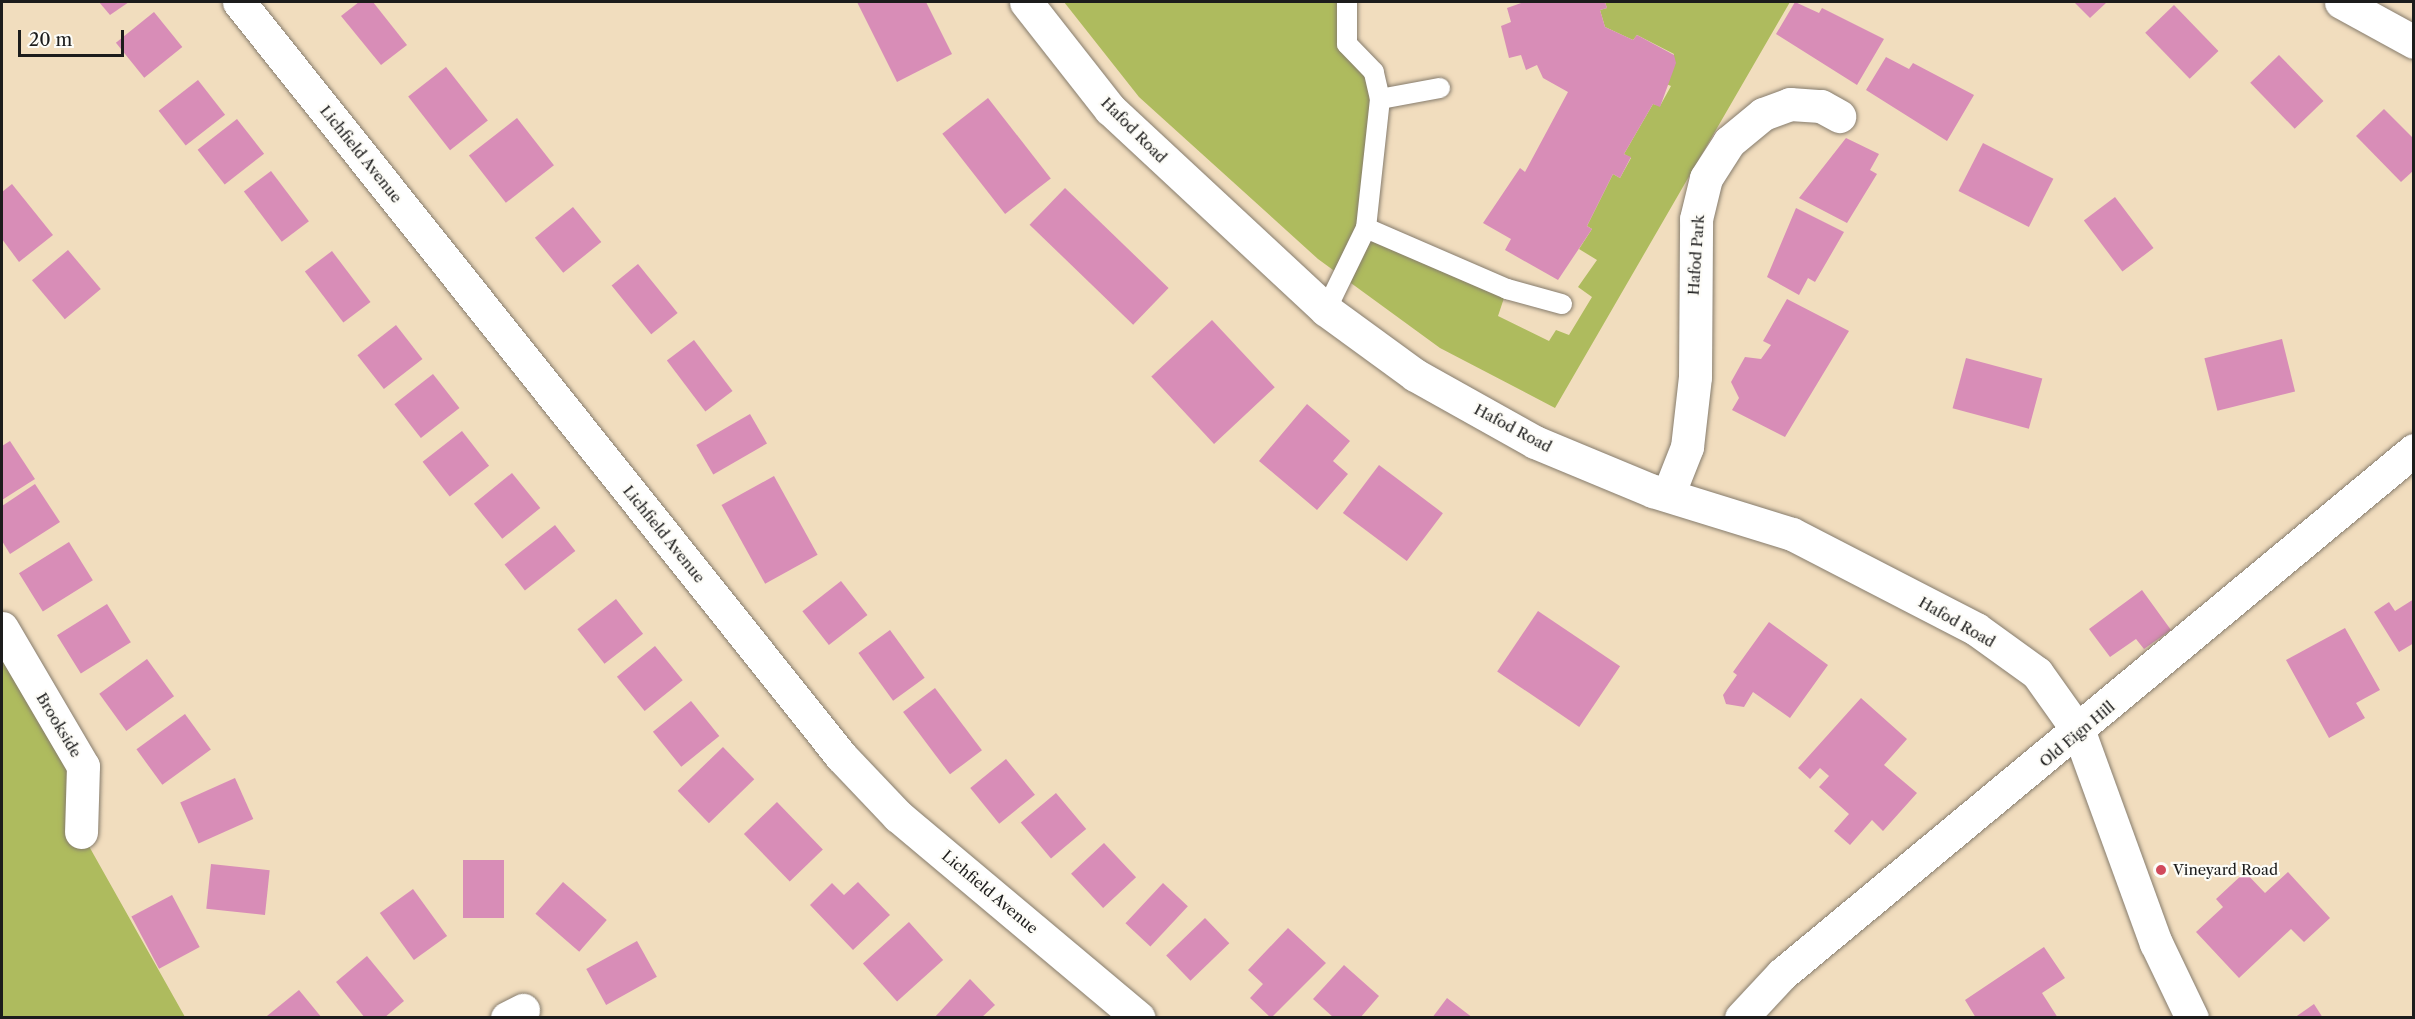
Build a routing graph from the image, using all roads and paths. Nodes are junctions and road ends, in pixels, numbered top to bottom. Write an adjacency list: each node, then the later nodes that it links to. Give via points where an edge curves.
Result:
1 (239, 2): 17 (street, Lichfield Avenue, via 841,756 898,816)
2 (1026, 2): 11 (street, Hafod Road, via 1110,109)
3 (1347, 2): 7 (lane, via 1347,44 1374,72)
4 (2341, 2): 5 (street)
5 (2414, 42)
6 (1440, 88): 7 (lane)
7 (1380, 99): 9 (lane)
8 (1839, 116): 13 (street, Hafod Park, via 1821,106 1790,104 1763,114 1729,142 1706,178 1696,219 1695,377 1687,447)
9 (1366, 228): 10 (lane, via 1507,289); 11 (lane)
10 (1562, 304)
11 (1326, 310): 13 (street, Hafod Road, via 1415,375 1535,442)
12 (2414, 450): 15 (street, Old Eign Hill)
13 (1668, 495): 15 (street, Hafod Road, via 1792,534 1976,629 2037,674)
14 (2, 628): 16 (street, Brookside, via 83,766)
15 (2079, 732): 18 (street, Old Eign Hill, via 1782,974); 19 (street, via 2156,943)
16 (81, 832)
17 (1139, 1017)
18 (1741, 1017)
19 (2192, 1017)

